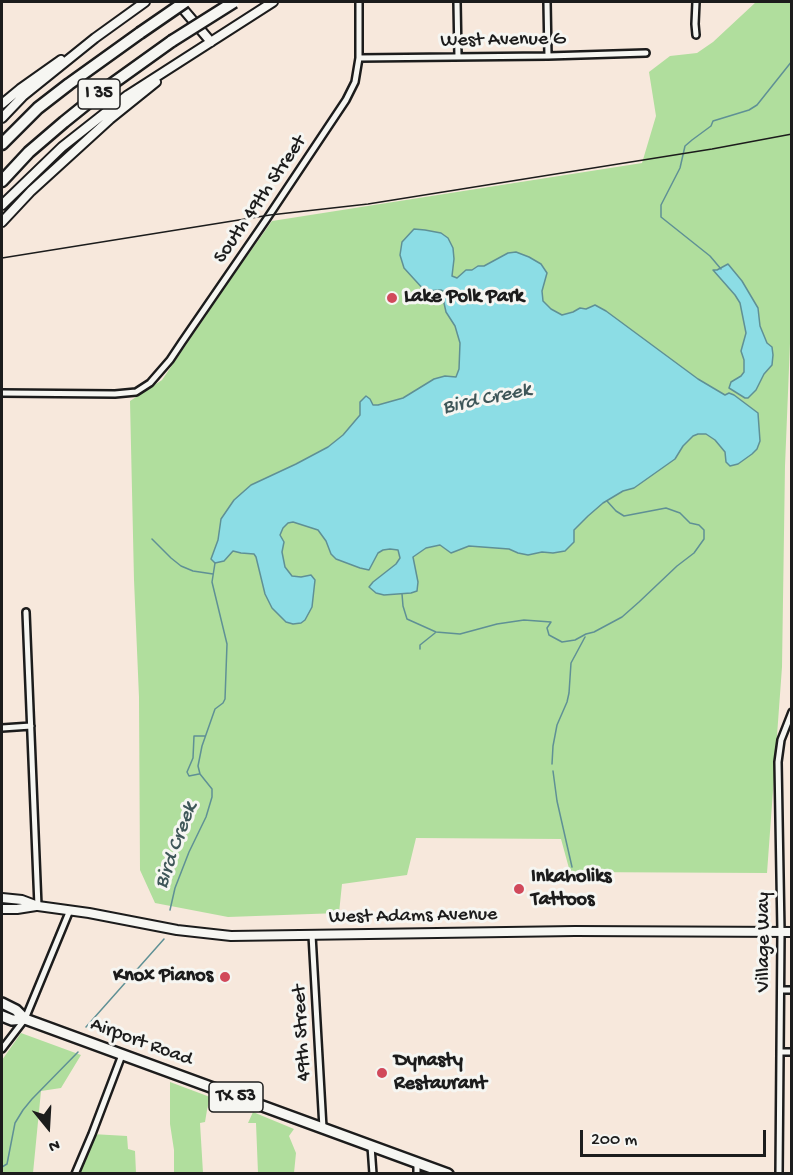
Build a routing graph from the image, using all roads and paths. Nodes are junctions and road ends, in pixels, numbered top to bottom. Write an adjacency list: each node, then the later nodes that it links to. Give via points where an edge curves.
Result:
1 (130, 2): 11 (main road)
2 (145, 2): 11 (main road)
3 (177, 2): 14 (main road)
4 (185, 2): 22 (highway, I 35, bridge, via 38,108)
5 (234, 2): 23 (highway, I 35, bridge, via 171,41 105,90 29,152)
6 (273, 2): 14 (main road)
7 (359, 2): 18 (street, South 49th Street)
8 (457, 2): 17 (street)
9 (547, 2): 16 (street)
10 (696, 2): 12 (street)
11 (124, 17): 13 (main road)
12 (696, 35)
13 (95, 38): 20 (main road); 21 (main road)
14 (211, 42): 19 (main road)
15 (646, 53): 16 (street, West Avenue G)
16 (548, 56): 17 (street, West Avenue G)
17 (458, 57): 18 (street, West Avenue G)
18 (359, 58): 26 (street, South 49th Street, via 355,82 346,100 170,360 150,383 136,392 115,394)
19 (185, 59): 24 (main road, via 128,95 62,147); 25 (main road, via 110,119)
20 (2, 104)
21 (2, 118)
22 (2, 144)
23 (2, 181)
24 (2, 205)
25 (2, 222)
26 (2, 393)
27 (26, 612): 29 (street)
28 (792, 712): 35 (street, Village Way, via 781,740 778,762)
29 (30, 726): 30 (street); 32 (street)
30 (2, 728)
31 (2, 898): 32 (main road, West Adams Avenue)
32 (38, 906): 33 (main road, West Adams Avenue); 34 (main road, West Adams Avenue)
33 (2, 909)
34 (70, 910): 37 (main road, West Adams Avenue, via 224,936); 42 (street)
35 (781, 932): 36 (main road, West Adams Avenue); 37 (main road, West Adams Avenue); 38 (street, Village Way)
36 (792, 932)
37 (312, 935): 47 (street, 49th Street)
38 (780, 990): 39 (street); 44 (street, Village Way)
39 (792, 990)
40 (2, 1003): 42 (main road, Airport Road / TX 53)
41 (2, 1016): 42 (main road, Airport Road / TX 53)
42 (25, 1019): 43 (street); 46 (main road, Airport Road / TX 53)
43 (2, 1049)
44 (780, 1052): 45 (street); 54 (street, Village Way)
45 (792, 1052)
46 (122, 1055): 47 (main road, Airport Road / TX 53); 50 (street)
47 (323, 1129): 48 (main road, Airport Road / TX 53)
48 (371, 1146): 49 (main road, Airport Road / TX 53); 51 (street)
49 (417, 1163): 52 (street); 53 (main road, Airport Road / TX 53)
50 (75, 1173)
51 (373, 1173)
52 (417, 1173)
53 (448, 1173)
54 (779, 1173)

